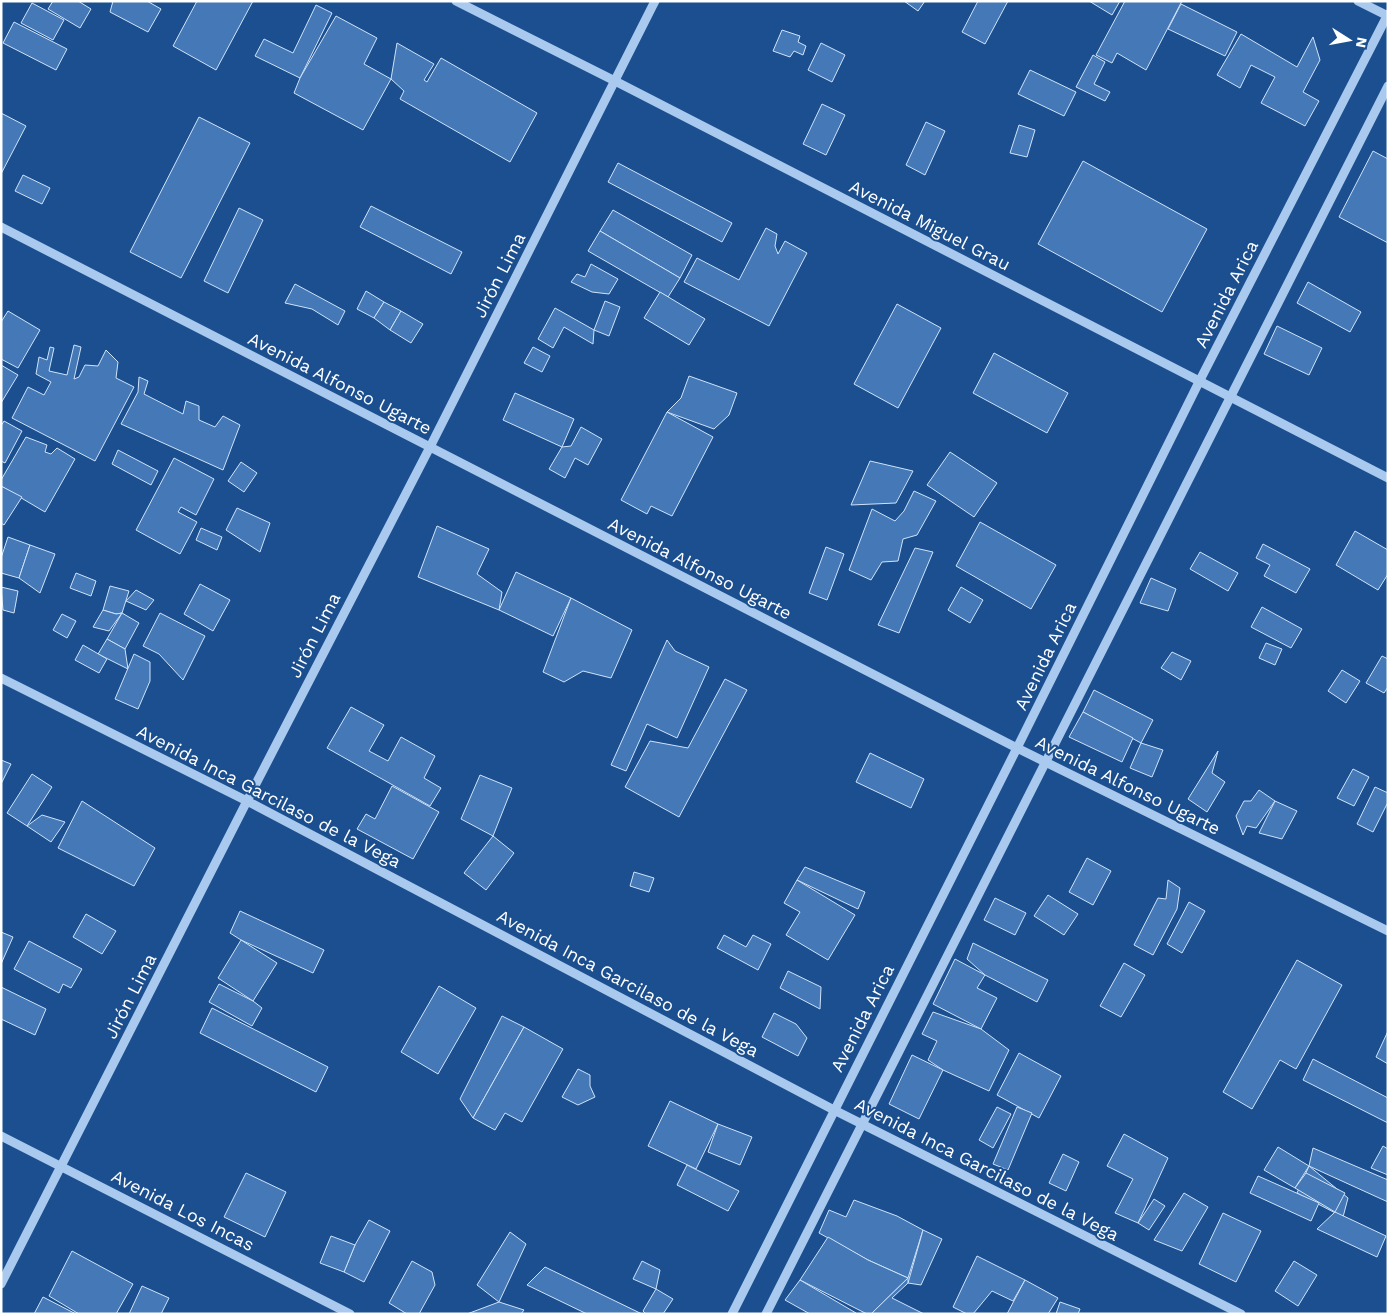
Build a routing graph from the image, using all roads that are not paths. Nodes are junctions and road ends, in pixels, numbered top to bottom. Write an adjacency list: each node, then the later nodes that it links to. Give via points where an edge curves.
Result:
1 (456, 1): 5 (street, Avenida Miguel Grau)
2 (655, 1): 5 (street, Jirón Lima)
3 (1358, 1): 4 (street)
4 (1387, 16): 8 (street, Avenida Arica)
5 (615, 81): 8 (street, Avenida Miguel Grau); 10 (street, Jirón Lima)
6 (1388, 86): 9 (street)
7 (1, 227): 10 (street, Avenida Alfonso Ugarte)
8 (1199, 382): 9 (street, Avenida Miguel Grau); 13 (street, Avenida Arica)
9 (1229, 397): 11 (street, Avenida Miguel Grau); 14 (street)
10 (430, 447): 13 (street, Avenida Alfonso Ugarte); 15 (street, Jirón Lima)
11 (1388, 478)
12 (1, 678): 15 (street, Avenida Inca Garcilaso de la Vega)
13 (1017, 748): 14 (street, Avenida Alfonso Ugarte); 17 (street, Avenida Arica)
14 (1046, 763): 16 (street, Avenida Alfonso Ugarte); 18 (street)
15 (247, 802): 17 (street, Avenida Inca Garcilaso de la Vega); 20 (street, Jirón Lima)
16 (1388, 931)
17 (834, 1110): 18 (street, Avenida Inca Garcilaso de la Vega); 23 (street, Avenida Arica)
18 (864, 1125): 24 (street); 25 (street, Avenida Inca Garcilaso de la Vega)
19 (1, 1136): 20 (street, Avenida Los Incas)
20 (61, 1166): 21 (street, Jirón Lima); 22 (street, Avenida Los Incas)
21 (1, 1284)
22 (350, 1314)
23 (732, 1314)
24 (766, 1314)
25 (1241, 1314)

